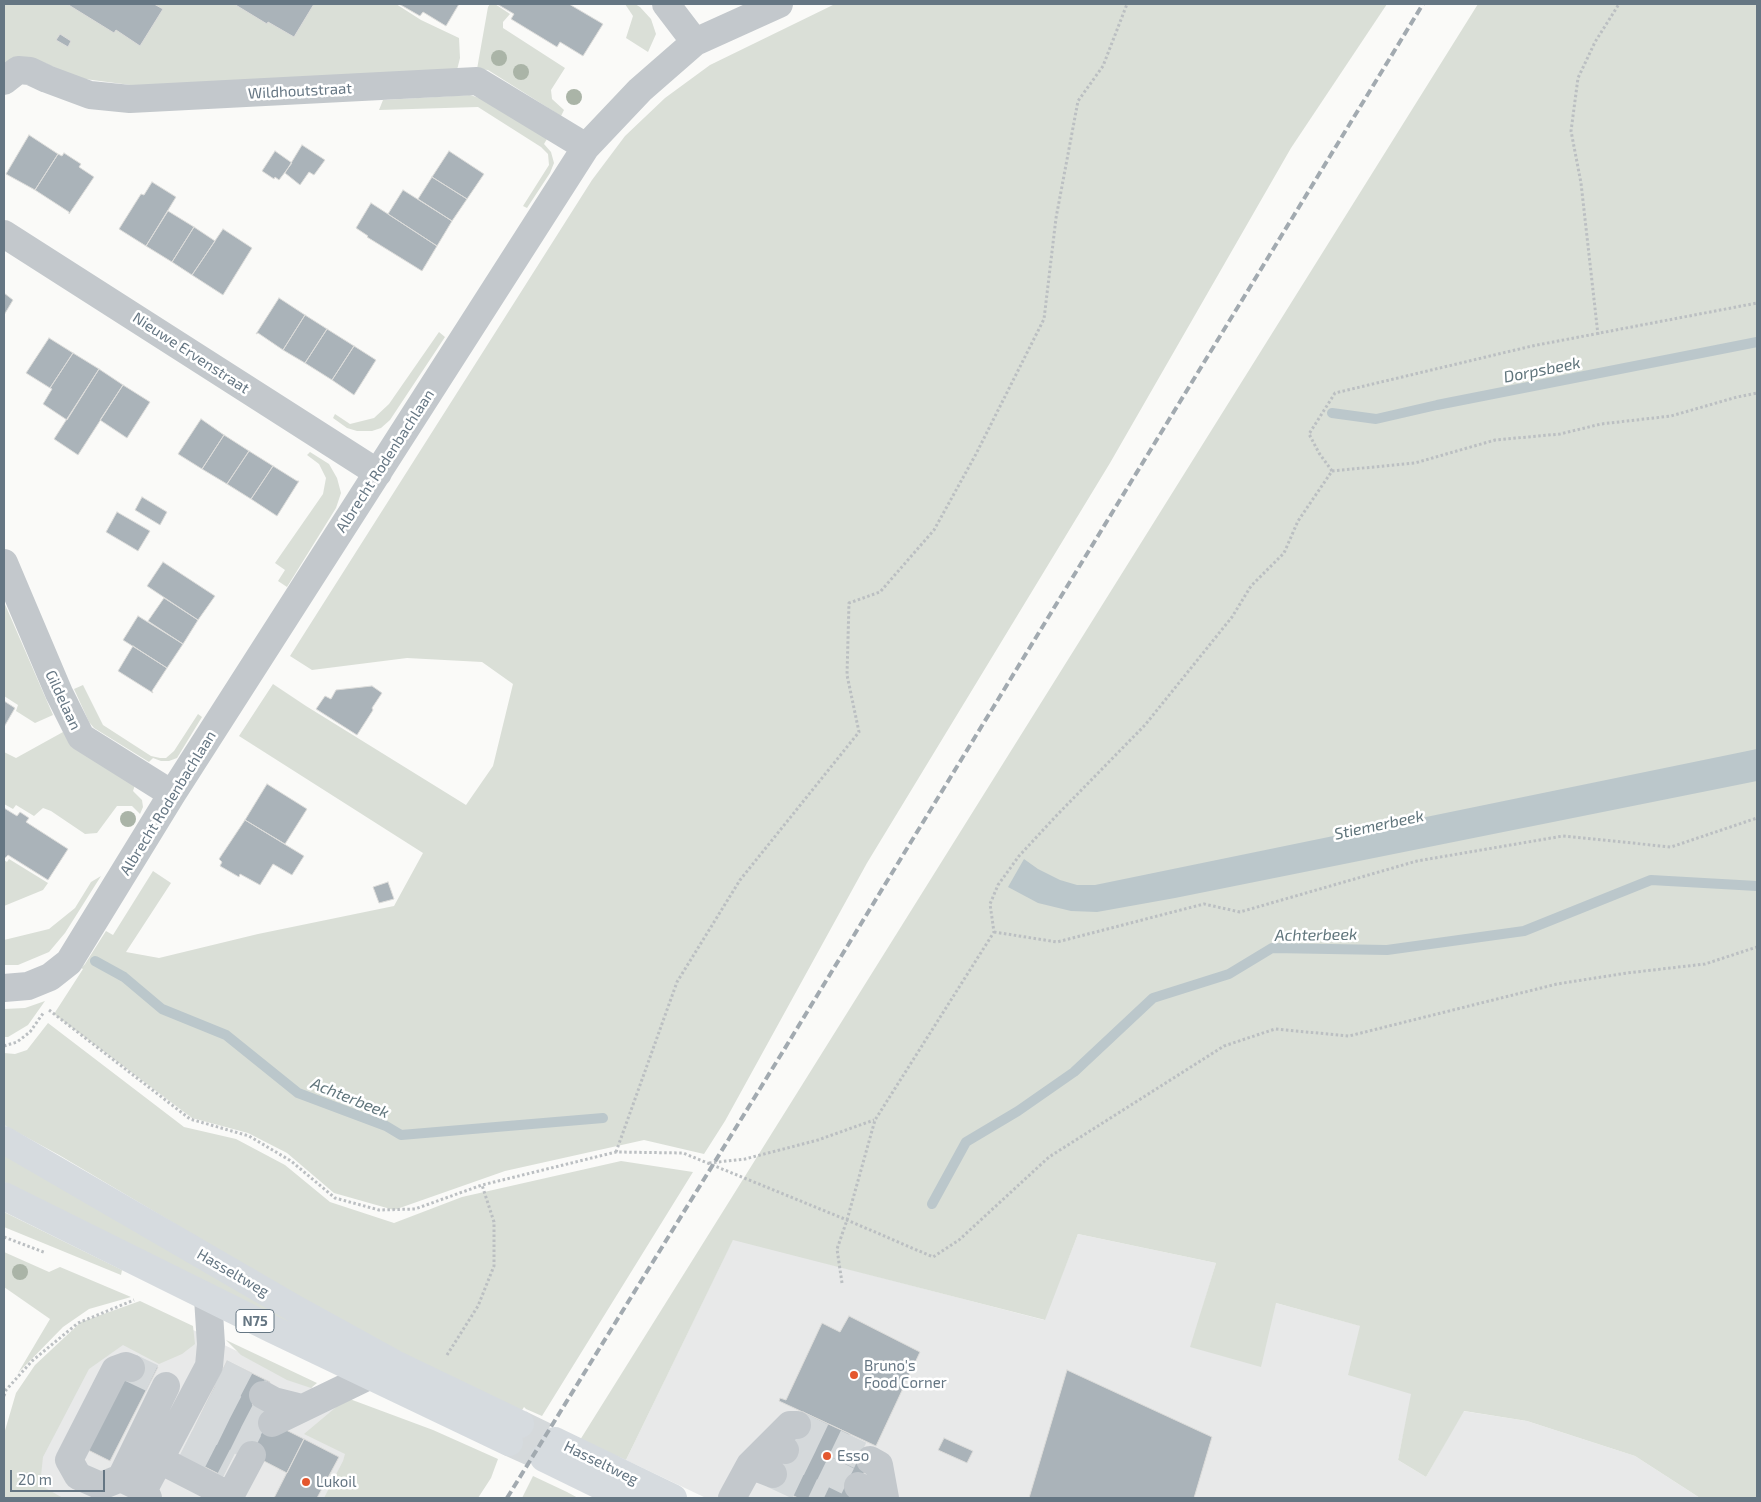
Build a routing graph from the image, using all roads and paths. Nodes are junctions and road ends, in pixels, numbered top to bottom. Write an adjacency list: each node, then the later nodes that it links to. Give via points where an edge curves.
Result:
1 (666, 4): 5 (street)
2 (779, 4): 5 (street, Albrecht Rodenbachlaan)
3 (1127, 4): 23 (path, via 1103,66 1078,101 1056,218 1044,319 934,530 880,592 849,604 847,675 859,732 740,880 677,982)
4 (1620, 4): 10 (path, via 1595,42 1578,78 1570,131 1581,183)
5 (695, 42): 7 (street, Albrecht Rodenbachlaan, via 640,90)
6 (4, 81): 7 (street, Wildhoutstraat, via 18,70 30,71 90,95 130,99 477,81)
7 (586, 147): 13 (street, Albrecht Rodenbachlaan)
8 (4, 234): 13 (street, Nieuwe Ervenstraat)
9 (1757, 303): 10 (path)
10 (1598, 335): 12 (path, via 1532,346 1335,393 1308,434)
11 (1757, 393): 12 (path, via 1671,416 1601,424 1560,434 1495,440 1415,463)
12 (1332, 471): 17 (path, via 1298,521 1284,553 1251,586 1232,617 1145,725 1019,856 998,885 990,904)
13 (378, 473): 15 (street, Albrecht Rodenbachlaan)
14 (4, 563): 15 (street, Gildelaan, via 81,737)
15 (172, 794): 19 (street, Albrecht Rodenbachlaan, via 69,962 50,977 28,986)
16 (1757, 818): 17 (path, via 1671,847 1563,836 1417,861 1240,912 1204,904 1056,942)
17 (994, 932): 21 (path)
18 (1757, 947): 27 (path, via 1704,964 1557,984 1348,1036 1275,1029 1224,1046 1049,1157 959,1240 934,1257)
19 (4, 988)
20 (4, 1046): 25 (path, via 17,1042 30,1032 47,1008 190,1120 249,1136 292,1161 335,1198 379,1210 415,1209)
21 (875, 1120): 24 (path, via 818,1140 745,1159); 27 (path)
22 (4, 1140): 32 (main road, Hasseltweg / N75, via 514,1433)
23 (616, 1152): 24 (path, via 683,1153); 25 (path)
24 (707, 1163): 27 (path)
25 (482, 1185): 31 (path, via 494,1222 494,1266 478,1306)
26 (4, 1196): 29 (main road, Hasseltweg / N75)
27 (847, 1220): 28 (path, via 837,1249)
28 (842, 1283)
29 (208, 1298): 32 (main road, Hasseltweg / N75); 36 (street, via 211,1344)
30 (134, 1300): 35 (path, via 78,1323 32,1361)
31 (442, 1362)
32 (369, 1376): 37 (street)
33 (150, 1377): 36 (street); 42 (street); 42 (street, via 126,1366 115,1370 70,1460 78,1476 101,1486)
34 (263, 1395): 37 (street)
35 (4, 1396)
36 (194, 1408): 42 (street); 43 (street)
37 (302, 1408): 38 (street)
38 (272, 1423)
39 (797, 1424): 46 (street, via 790,1425 762,1469)
40 (870, 1460): 47 (street, via 879,1465)
41 (241, 1463): 43 (street)
42 (137, 1488)
43 (230, 1497)
44 (626, 1498): 45 (main road, Hasseltweg, via 549,1450)
45 (673, 1498)
46 (732, 1498)
47 (885, 1498)

